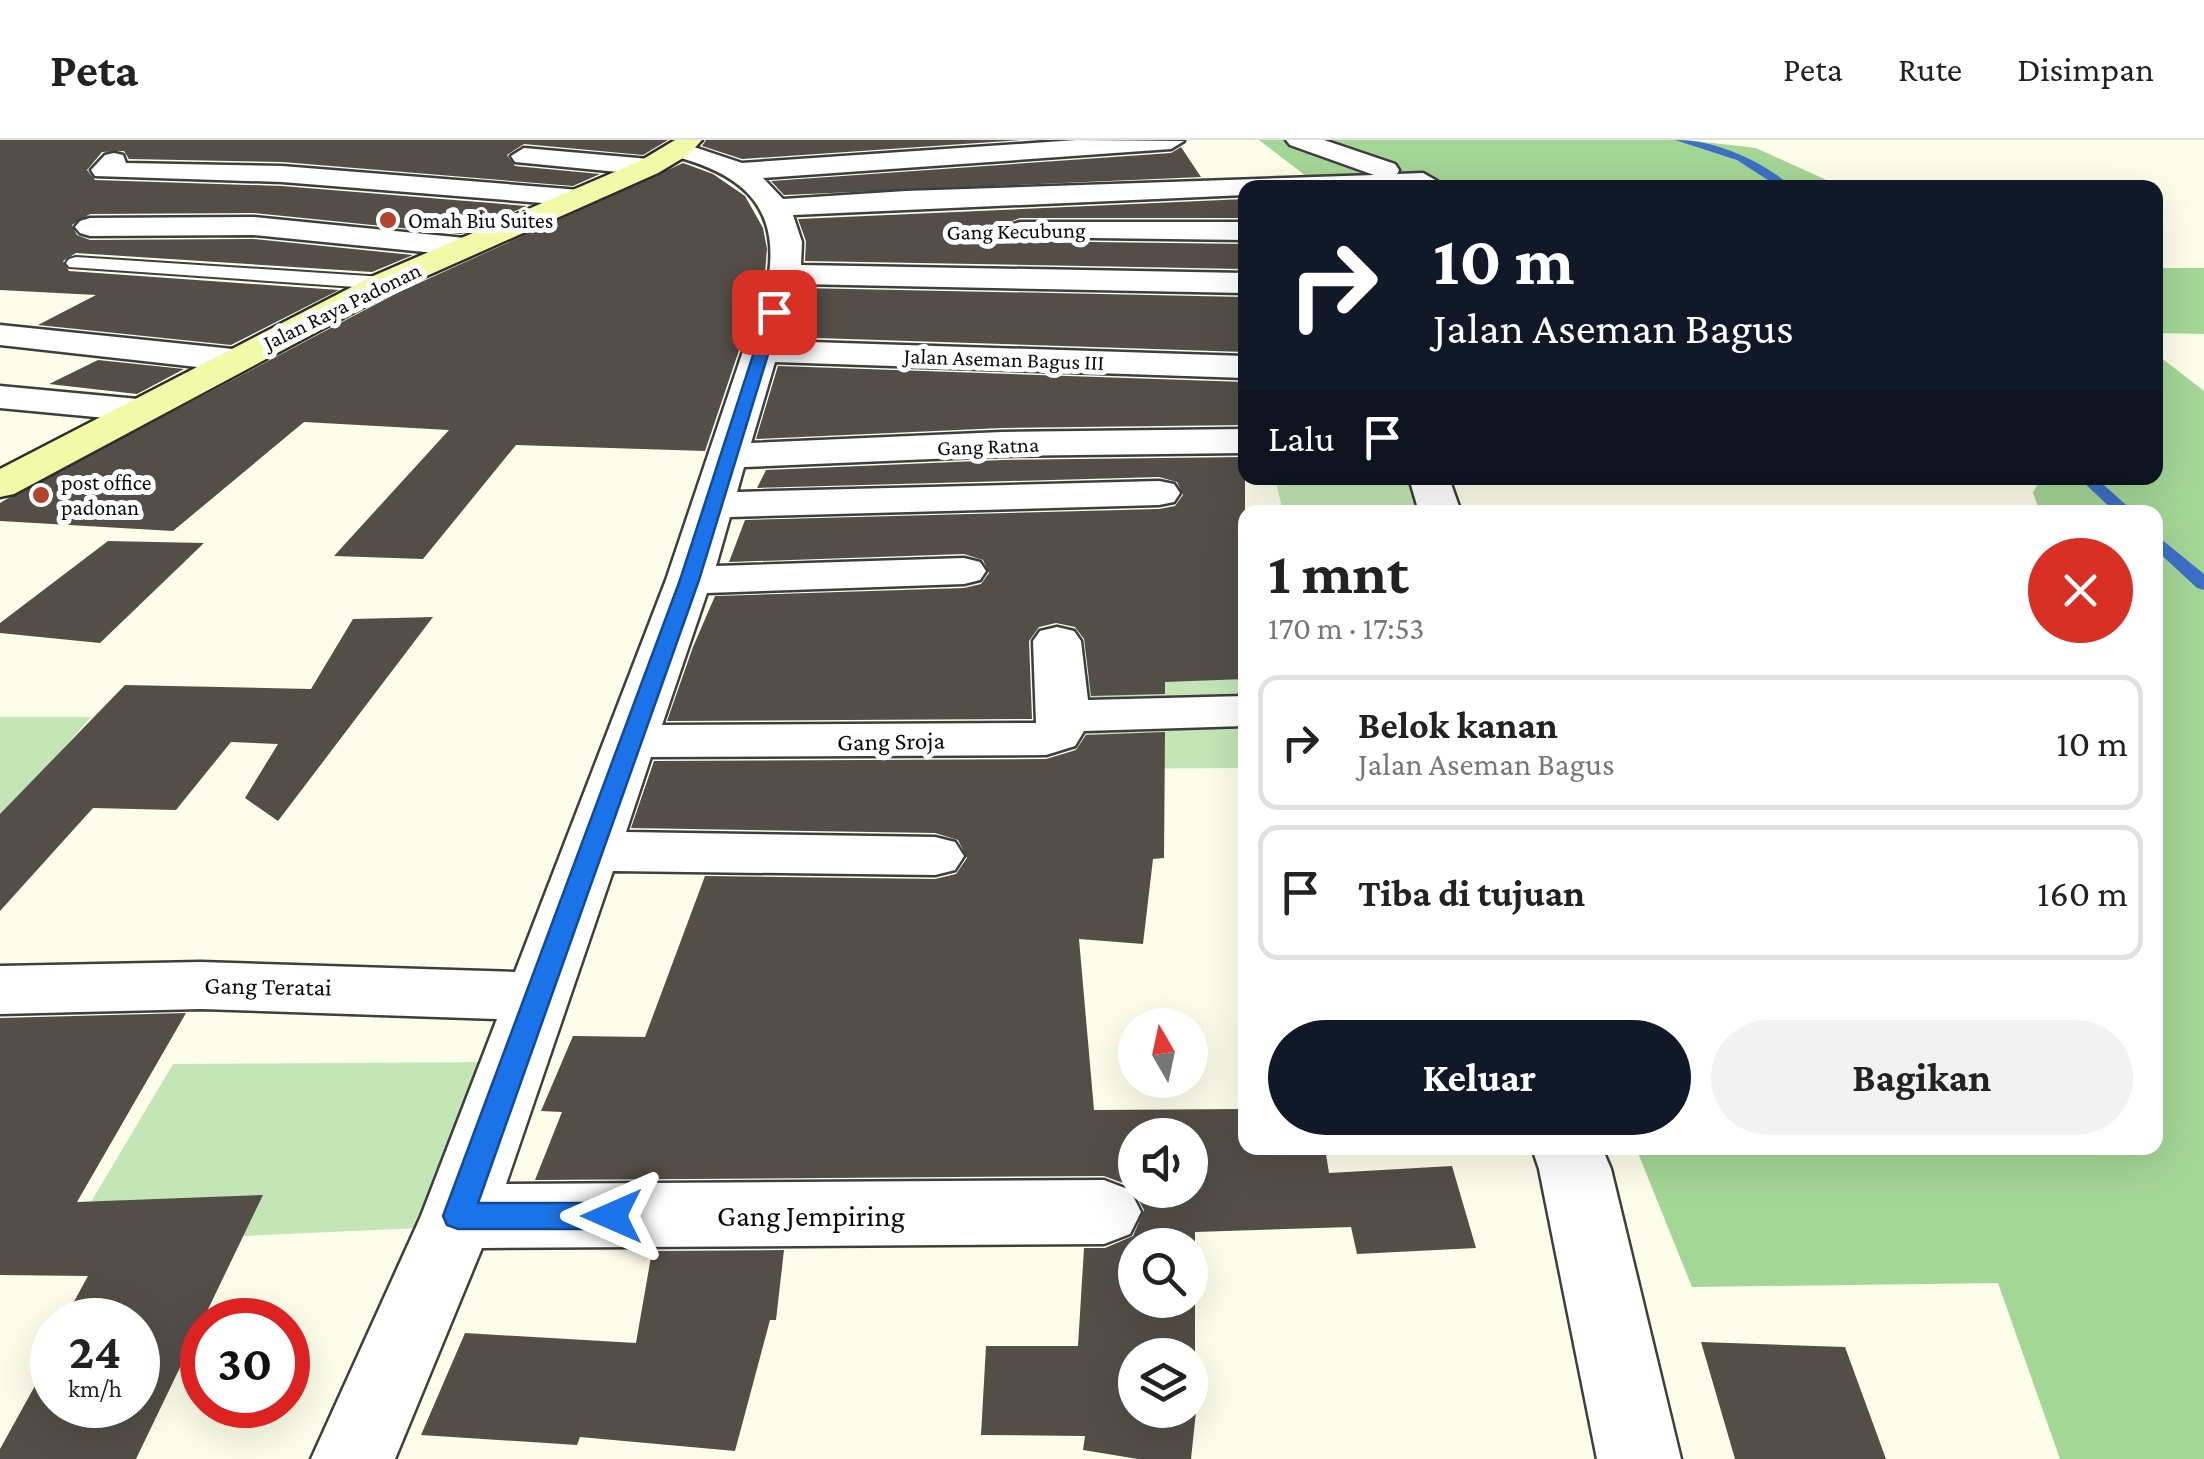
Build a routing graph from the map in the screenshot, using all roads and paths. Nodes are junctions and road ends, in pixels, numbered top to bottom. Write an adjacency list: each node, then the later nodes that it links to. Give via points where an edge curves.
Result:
1 (1299, 140): 6 (street)
2 (1171, 141): 10 (street)
3 (672, 152): 4 (street); 8 (main road, Jalan Raya Padonan); 10 (street, via 701,154)
4 (524, 156)
5 (114, 161): 8 (street, via 104,170 286,165)
6 (1424, 180)
7 (1238, 189): 10 (street, via 923,198)
8 (580, 198): 13 (main road, Jalan Raya Padonan)
9 (90, 226): 13 (street, via 253,226)
10 (779, 226): 15 (street); 18 (street)
11 (1238, 231): 12 (street, Gang Kecubung)
12 (988, 232)
13 (465, 247): 16 (main road, Jalan Raya Padonan)
14 (76, 262): 16 (lane)
15 (1238, 281)
16 (384, 283): 19 (main road, Jalan Raya Padonan)
17 (0, 335): 19 (street)
18 (764, 350): 20 (street, Jalan Aseman Bagus III); 24 (street)
19 (233, 360): 22 (main road, Jalan Raya Padonan)
20 (1238, 367)
21 (0, 396): 22 (street)
22 (138, 410): 25 (main road, Jalan Raya Padonan)
23 (1238, 441): 24 (street, Gang Ratna, via 1002,444)
24 (722, 481): 26 (street); 28 (street)
25 (0, 485)
26 (1159, 493)
27 (964, 571): 28 (street)
28 (689, 580): 32 (street)
29 (1057, 642): 31 (street)
30 (1238, 711): 31 (street)
31 (1064, 716): 32 (street, Gang Sroja, via 1057,735 1046,739)
32 (630, 741): 33 (street)
33 (589, 850): 34 (street); 36 (street)
34 (935, 856)
35 (0, 990): 36 (street, Gang Teratai, via 172,984)
36 (535, 997): 39 (street)
37 (1570, 1155): 41 (street)
38 (1104, 1212): 39 (street, Gang Jempiring)
39 (458, 1216): 40 (street)
40 (353, 1459)
41 (1640, 1459)

